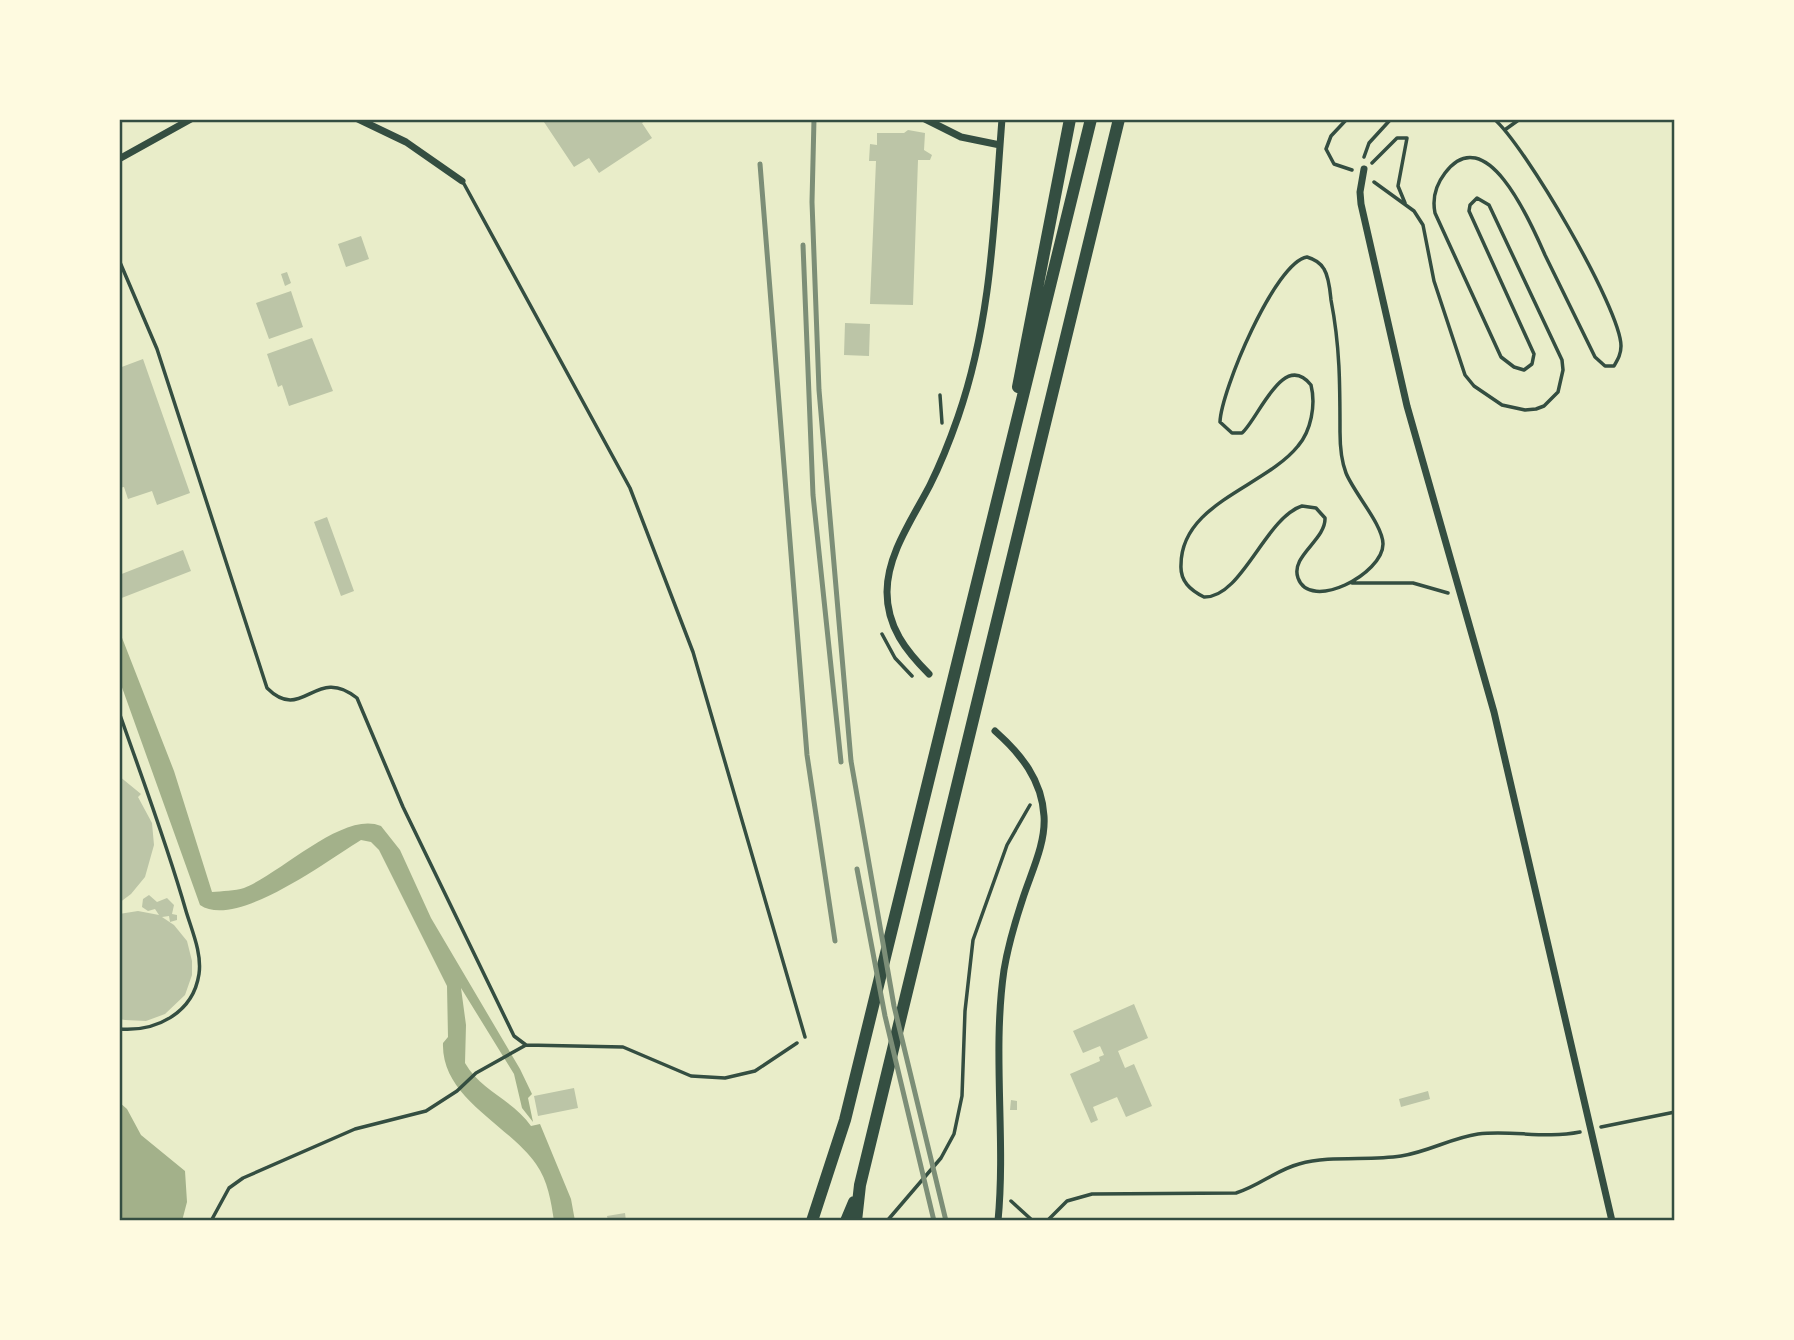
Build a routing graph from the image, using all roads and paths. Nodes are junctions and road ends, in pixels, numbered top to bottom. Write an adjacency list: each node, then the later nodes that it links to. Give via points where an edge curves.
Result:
1 (191, 119): 16 (street)
2 (358, 119): 18 (street, via 405,142)
3 (925, 119): 13 (street)
4 (941, 119): 13 (street)
5 (1002, 119): 15 (street)
6 (1070, 119): 23 (highway)
7 (1091, 119): 23 (highway)
8 (1119, 119): 35 (highway)
9 (1347, 119): 17 (path, via 1327,142 1327,155 1343,169)
10 (1391, 119): 17 (path, via 1369,143)
11 (1496, 119): 14 (path)
12 (1520, 119): 14 (path)
13 (940, 128): 15 (street)
14 (1506, 130): 19 (path, via 1587,260 1620,339 1620,357 1614,366 1605,366 1595,357 1512,187 1481,162 1463,160 1446,171 1432,200 1443,235 1506,363 1529,368 1534,360 1530,344 1469,211 1477,198 1485,201 1557,345 1563,370 1558,392 1536,409 1515,409 1481,393 1465,375 1434,281 1423,225)
15 (1000, 145): 26 (street, via 991,279 979,348 945,451 893,560 887,591 895,633)
16 (119, 159)
17 (1364, 169): 19 (path, via 1378,186); 19 (path, via 1397,138 1407,138 1398,186); 25 (street, via 1361,204 1385,314)
18 (463, 181): 31 (lane, via 630,488 693,652)
19 (1407, 206)
20 (119, 260): 32 (path, via 156,349 267,688 278,699 295,701 328,685 342,686 357,698 514,1036)
21 (940, 395): 22 (path)
22 (941, 433)
23 (1001, 488): 38 (highway, via 845,1120)
24 (1350, 583): 24 (path, via 1376,562 1383,544 1343,463 1340,348 1327,277 1319,263 1307,257 1300,258 1273,291 1256,322 1224,397 1220,422 1232,433 1242,433 1276,385 1298,376 1308,381 1313,394 1305,435 1277,467 1206,513 1182,549 1181,572 1193,591 1204,597 1215,595 1235,579 1284,516 1309,506 1321,512 1325,524 1297,566 1298,578 1316,590); 25 (path, via 1413,583)
25 (1461, 598): 34 (street, via 1494,712)
26 (929, 674)
27 (119, 712): 30 (lane, via 175,873 200,965 193,992 176,1015 151,1027)
28 (995, 730): 36 (street, via 1017,751 1034,778 1044,819 1003,982)
29 (1029, 800): 41 (path, via 1028,812 1003,855 973,940 962,1096 954,1134 941,1158)
30 (119, 1029)
31 (805, 1037): 32 (path, via 755,1071 725,1078 691,1076 623,1047)
32 (526, 1045): 37 (path, via 476,1073 426,1111 355,1129 243,1178 229,1188)
33 (1675, 1112): 34 (path)
34 (1590, 1130): 44 (path, via 1536,1137 1482,1134 1458,1137 1406,1156 1302,1163 1236,1193 1092,1194 1067,1201); 45 (street)
35 (860, 1185): 39 (highway); 40 (highway)
36 (1001, 1191): 42 (street); 43 (path)
37 (211, 1221)
38 (812, 1221)
39 (846, 1221)
40 (856, 1221)
41 (887, 1221)
42 (998, 1221)
43 (1032, 1221)
44 (1047, 1221)
45 (1612, 1221)

